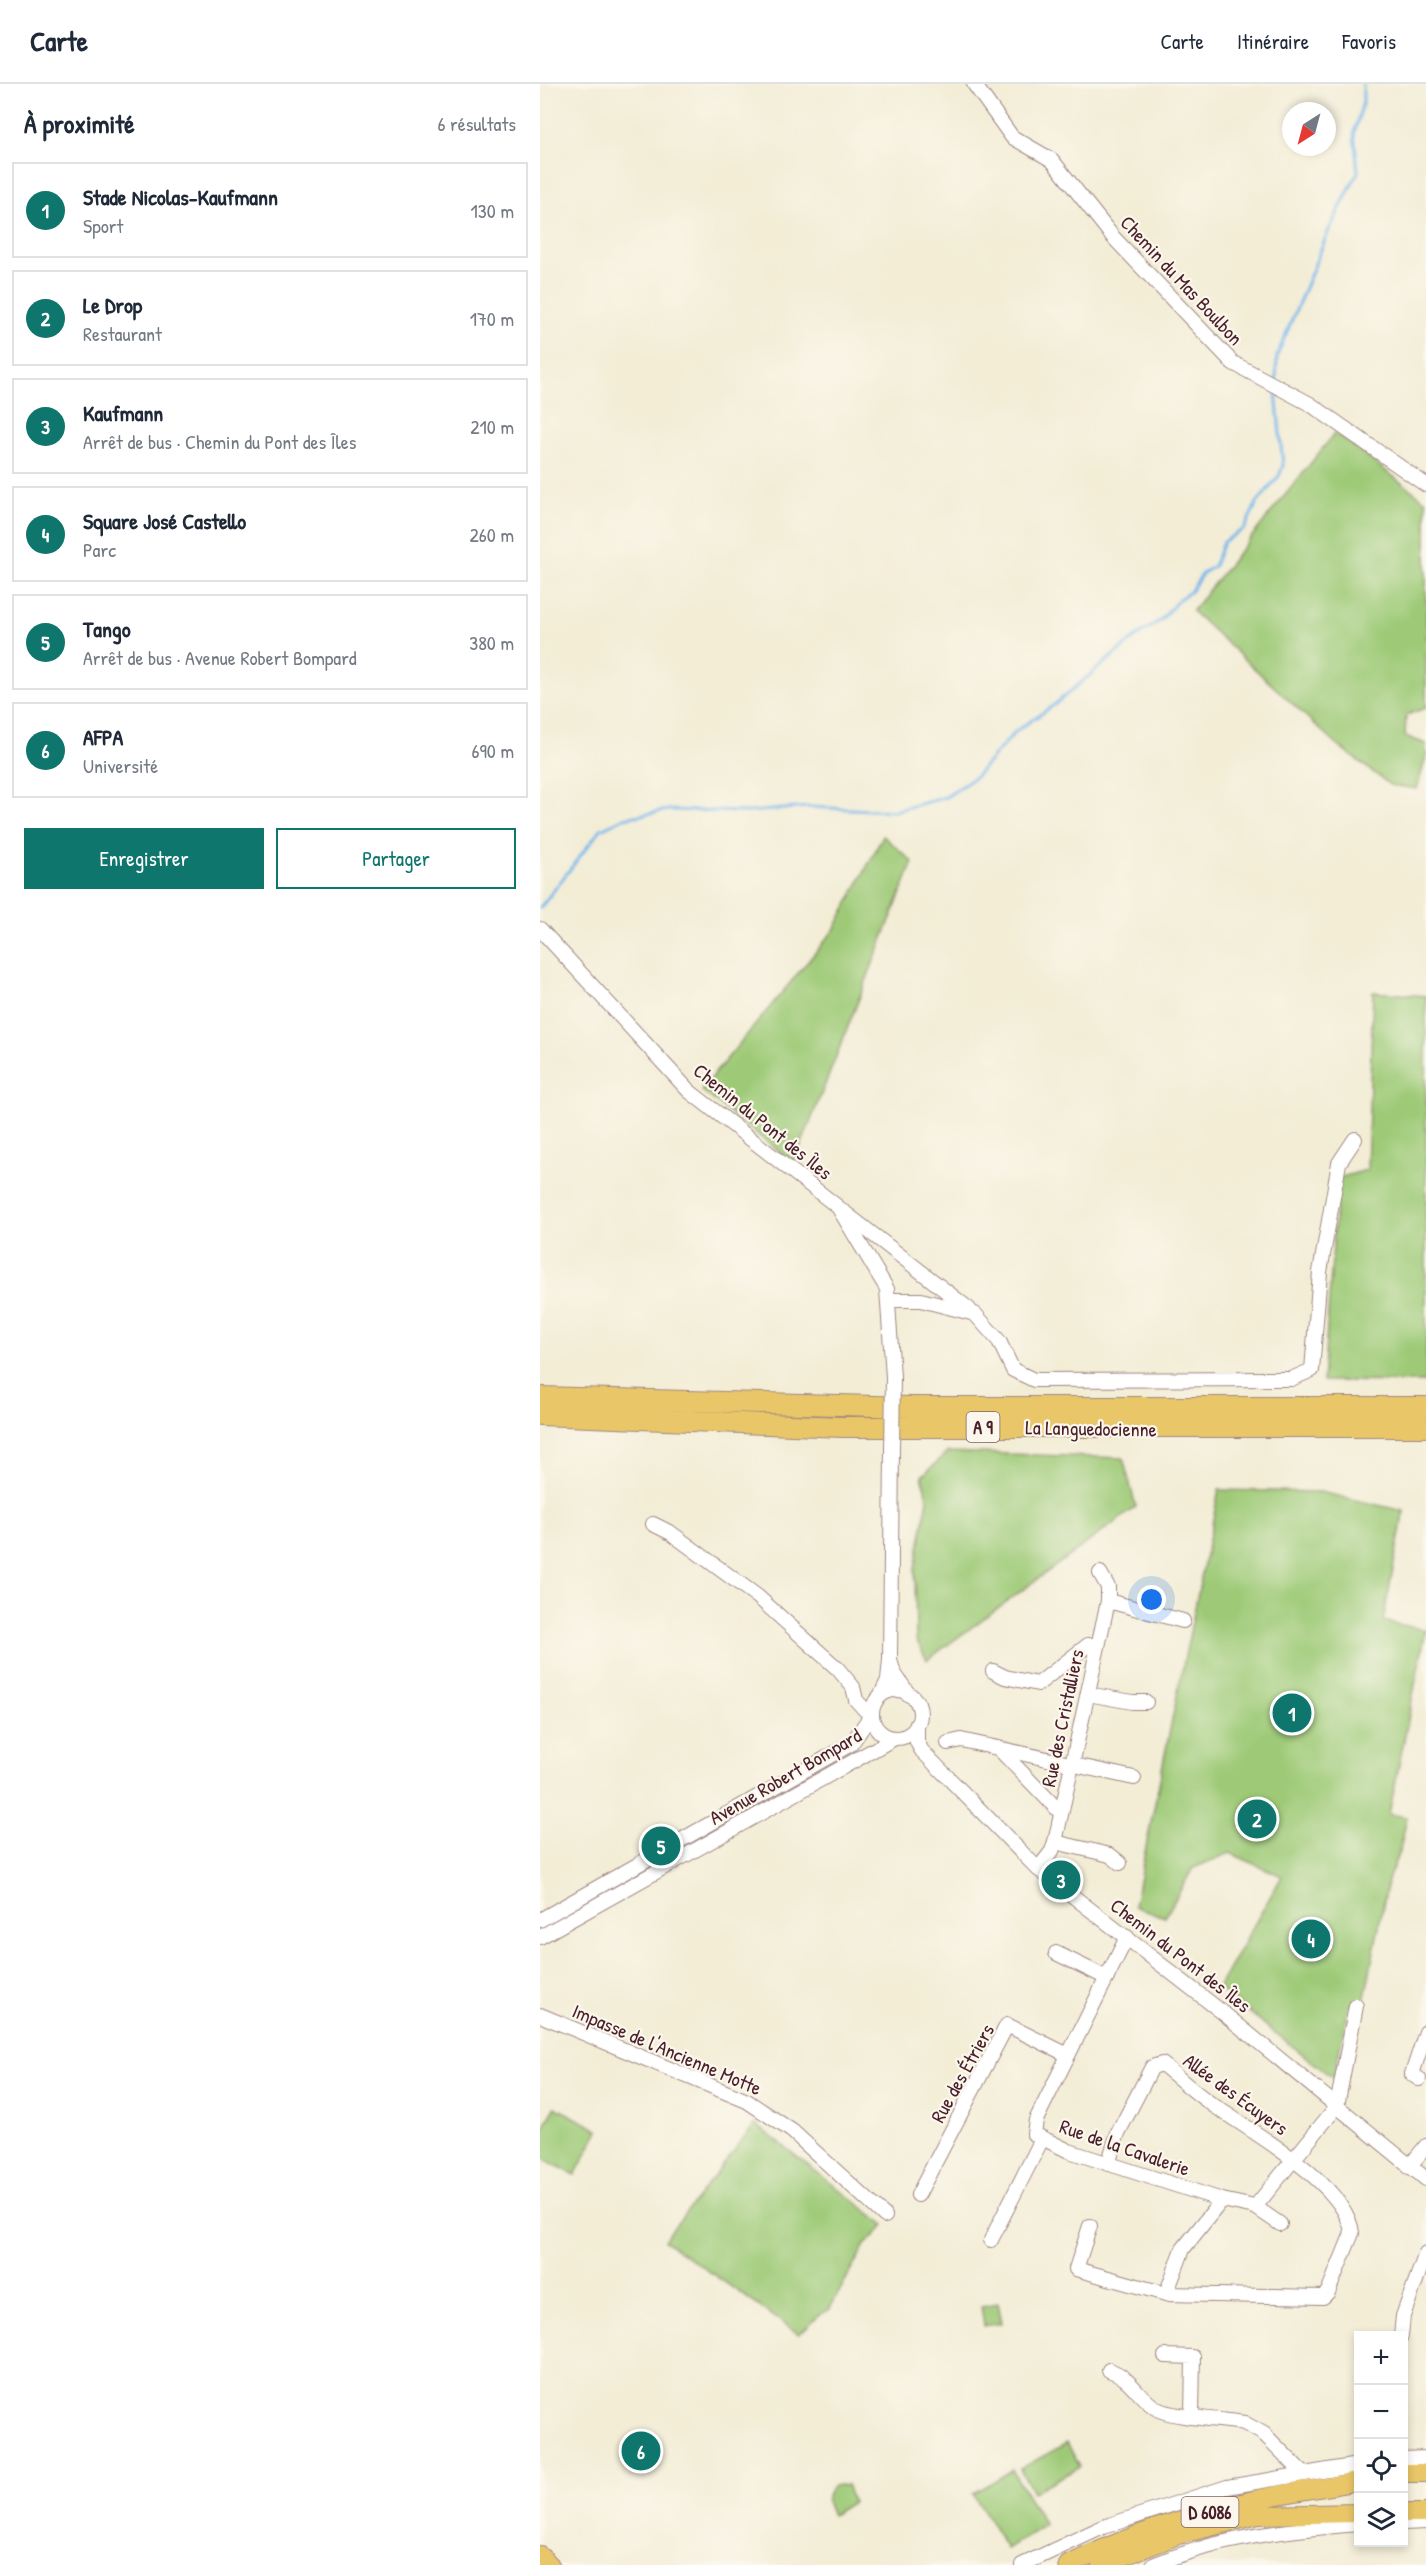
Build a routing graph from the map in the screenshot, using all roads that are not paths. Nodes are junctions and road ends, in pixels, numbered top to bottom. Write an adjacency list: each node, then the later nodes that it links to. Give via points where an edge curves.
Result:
1 (974, 84): 2 (street, Chemin du Mas Boulbon, via 1012,138 1052,160 1113,237 1233,363 1310,404)
2 (1426, 485)
3 (540, 929): 5 (street, Chemin du Pont des Îles, via 689,1091)
4 (1355, 1139): 7 (street, via 1339,1163 1320,1272 1312,1370 1292,1379 1034,1380 1013,1370 999,1341)
5 (838, 1207): 6 (street, Chemin du Pont des Îles, via 887,1290); 7 (street)
6 (888, 1300): 7 (street, via 921,1300); 17 (street, Chemin du Pont des Îles, bridge, via 893,1377)
7 (975, 1314)
8 (540, 1397): 9 (highway, La Languedocienne / A 9, via 922,1407)
9 (1426, 1407)
10 (540, 1415): 11 (highway, La Languedocienne / A 9, via 843,1427)
11 (1426, 1427)
12 (653, 1524): 23 (street, via 758,1597 838,1669 853,1687 860,1706)
13 (1100, 1573): 14 (street, Rue des Cristalliers, via 1108,1587)
14 (1108, 1601): 15 (street); 16 (street, Rue des Cristalliers)
15 (1183, 1621)
16 (1098, 1645): 18 (street, via 1088,1645 1038,1684); 19 (street, Rue des Cristalliers)
17 (890, 1660): 20 (street, Chemin du Pont des Îles, via 888,1680); 21 (street, via 894,1674)
18 (993, 1671)
19 (1088, 1694): 22 (street); 29 (street, Rue des Cristalliers)
20 (881, 1695): 21 (street, via 898,1690); 23 (street)
21 (909, 1695): 24 (street, via 919,1709)
22 (1146, 1702)
23 (872, 1712): 25 (street, via 877,1730); 35 (street, Avenue Robert Bompard, via 851,1744)
24 (917, 1724): 25 (street, via 909,1735); 28 (street, via 917,1742)
25 (895, 1738): 28 (street, Chemin du Pont des Îles); 36 (street, Avenue Robert Bompard)
26 (948, 1743): 27 (street, via 961,1740)
27 (998, 1748): 29 (street); 31 (street)
28 (922, 1750): 34 (street, Chemin du Pont des Îles)
29 (1072, 1764): 30 (street); 31 (street, Rue des Cristalliers)
30 (1134, 1778)
31 (1061, 1813): 32 (street, Rue des Cristalliers)
32 (1055, 1842): 33 (street, via 1110,1855); 34 (street, Rue des Cristalliers)
33 (1120, 1863)
34 (1038, 1869): 37 (street, Chemin du Pont des Îles)
35 (540, 1920)
36 (540, 1937)
37 (1127, 1937): 39 (street, Rue de la Cavalerie); 45 (street, Chemin du Pont des Îles)
38 (1056, 1953): 39 (street)
39 (1107, 1978): 43 (street, Rue de la Cavalerie)
40 (1356, 2006): 45 (street)
41 (540, 2014): 55 (street, Impasse de l'Ancienne Motte, via 747,2101 792,2132)
42 (1426, 2032): 44 (street, via 1412,2074)
43 (1068, 2055): 46 (street, Rue de la Cavalerie, via 1033,2127 1034,2134); 52 (street, Rue des Étriers, via 1007,2025)
44 (1419, 2079)
45 (1337, 2106): 48 (street); 50 (street, Chemin du Pont des Îles)
46 (1042, 2139): 49 (street, Rue de la Cavalerie); 58 (street)
47 (1426, 2146): 50 (street)
48 (1294, 2160): 49 (street, Allée des Écuyers, via 1214,2106 1162,2064 1152,2067 1118,2133); 54 (street); 60 (street, via 1333,2195 1351,2225 1348,2245 1328,2292 1323,2296)
49 (1108, 2163): 53 (street, Rue de la Cavalerie)
50 (1409, 2166): 51 (street, Chemin du Pont des Îles)
51 (1426, 2179)
52 (918, 2195)
53 (1222, 2200): 54 (street, Rue de la Cavalerie); 60 (street, via 1183,2249)
54 (1255, 2207): 56 (street)
55 (885, 2216)
56 (1280, 2224)
57 (1090, 2226): 60 (street, via 1076,2269)
58 (991, 2240)
59 (1426, 2253): 61 (street, via 1403,2316)
60 (1166, 2294)
61 (1402, 2331)
62 (1165, 2356): 64 (street, via 1193,2356)
63 (1109, 2370): 64 (street, via 1122,2374 1148,2403 1162,2412)
64 (1192, 2416): 68 (street, via 1255,2427)
65 (1426, 2458): 66 (street)
66 (1408, 2459)
67 (1354, 2466): 68 (street)
68 (1303, 2473): 81 (street, via 1227,2487 1103,2528)
69 (1408, 2473): 70 (main road)
70 (1426, 2473)
71 (1354, 2482): 82 (main road, D 6086, via 1243,2502 1165,2524)
72 (1354, 2513): 83 (main road, D 6086, via 1258,2515 1178,2535)
73 (1408, 2513): 74 (main road)
74 (1426, 2513)
75 (1426, 2522): 76 (street)
76 (1408, 2523)
77 (1354, 2524): 79 (street, via 1284,2530)
78 (540, 2555): 80 (main road)
79 (1181, 2559): 84 (street)
80 (550, 2565)
81 (1022, 2565)
82 (1068, 2565)
83 (1101, 2565)
84 (1153, 2565)

